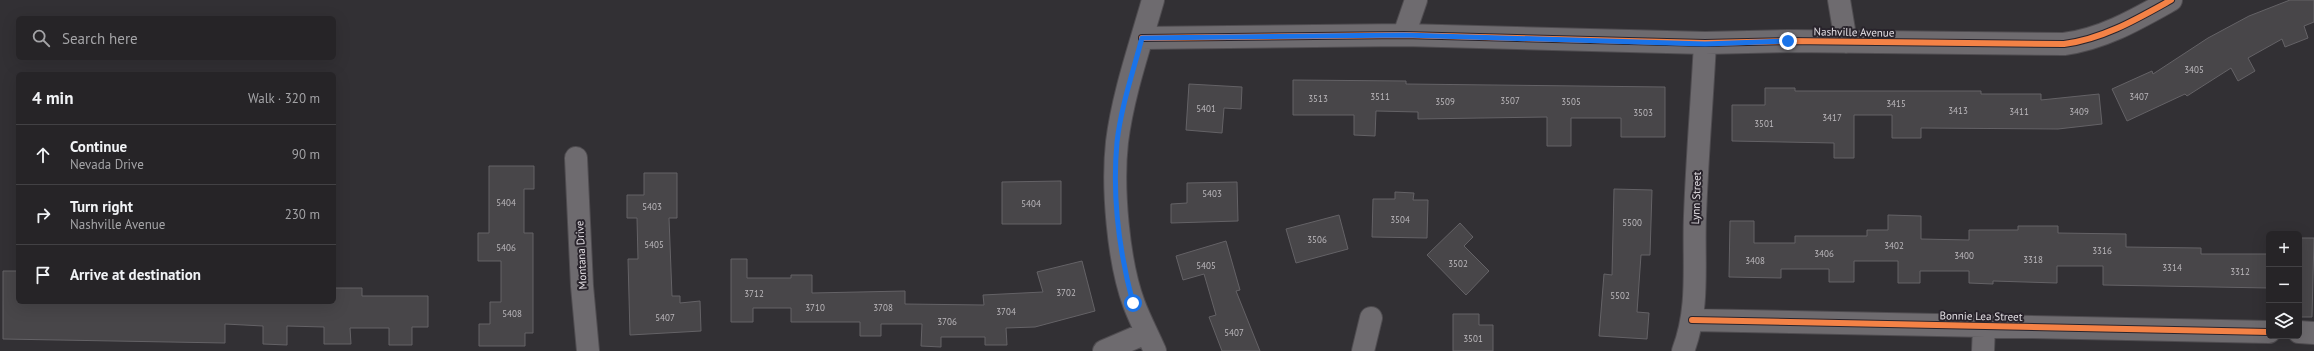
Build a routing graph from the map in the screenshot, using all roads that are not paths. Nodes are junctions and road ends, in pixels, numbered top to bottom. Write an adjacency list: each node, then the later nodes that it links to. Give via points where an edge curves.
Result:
1 (1153, 0): 6 (street)
2 (1416, 0): 5 (street)
3 (1839, 0): 7 (street)
4 (2171, 0): 7 (street, Nashville Avenue, via 2133,22 2085,42)
5 (1404, 35): 6 (street, Nashville Avenue); 8 (street, Nashville Avenue)
6 (1142, 38): 16 (street, via 1118,141 1115,197 1126,275 1133,303)
7 (1846, 42): 8 (street, Nashville Avenue)
8 (1705, 44): 11 (street, Lynn Street)
9 (576, 158): 17 (street, Montana Drive)
10 (1371, 318): 19 (street)
11 (1692, 320): 12 (street, Bonnie Lea Street); 20 (street, Lynn Street)
12 (1984, 326): 13 (street, Bonnie Lea Street); 21 (street)
13 (2266, 332)
14 (2302, 332): 15 (street)
15 (2314, 333)
16 (1151, 342): 18 (street)
17 (588, 351)
18 (1104, 351)
19 (1363, 351)
20 (1683, 351)
21 (1983, 351)

